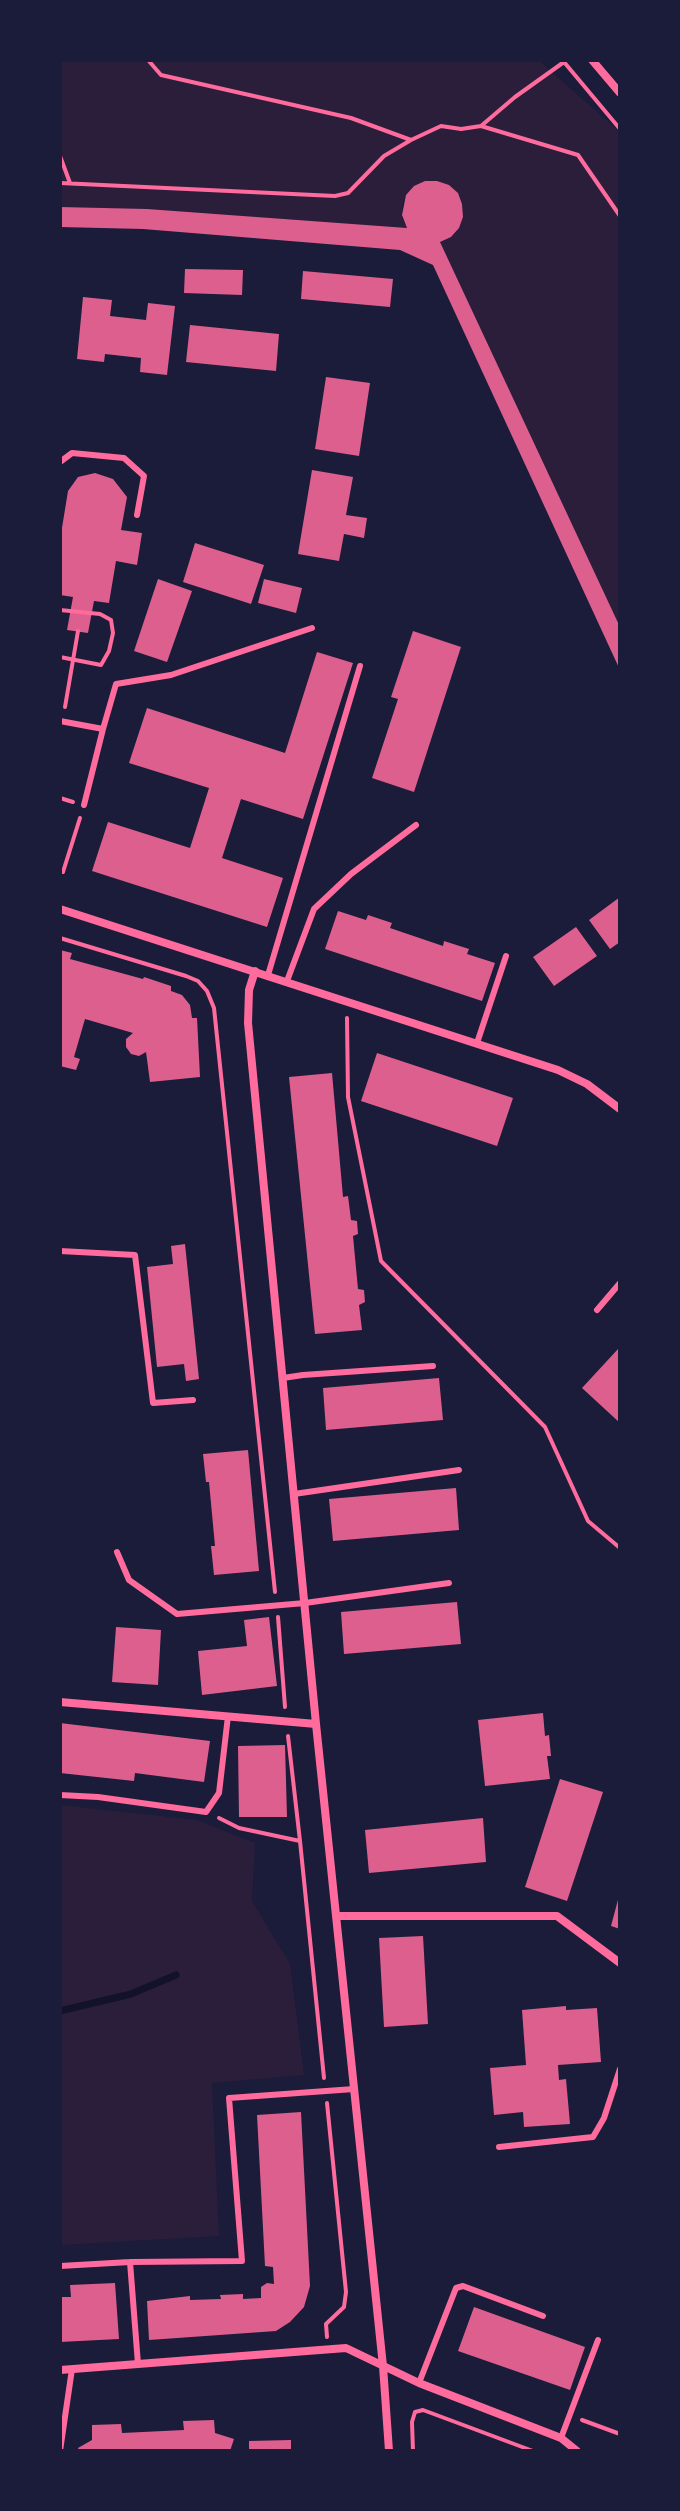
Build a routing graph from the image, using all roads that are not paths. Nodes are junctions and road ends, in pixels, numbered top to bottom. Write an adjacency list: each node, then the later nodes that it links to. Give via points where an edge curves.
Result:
1 (592, 60): 2 (street)
2 (620, 93)
3 (60, 462): 4 (lane, via 72,453 124,458 144,476)
4 (137, 515)
5 (312, 628): 8 (lane, via 171,675 116,684)
6 (360, 666): 14 (lane)
7 (61, 721): 8 (lane)
8 (103, 729): 9 (lane)
9 (84, 805)
10 (416, 825): 15 (lane, via 314,909)
11 (60, 909): 13 (street)
12 (506, 956): 16 (lane)
13 (255, 971): 14 (street); 22 (street, via 248,1023)
14 (268, 975): 15 (street)
15 (287, 981): 16 (street)
16 (477, 1043): 17 (street, via 572,1076)
17 (620, 1109)
18 (60, 1251): 23 (lane, via 135,1255 153,1403)
19 (620, 1283): 20 (lane)
20 (597, 1310)
21 (433, 1366): 22 (lane)
22 (283, 1378): 25 (street)
23 (193, 1400)
24 (459, 1470): 25 (lane)
25 (294, 1494): 28 (street)
26 (117, 1552): 28 (lane, via 129,1580 177,1614)
27 (449, 1583): 28 (lane)
28 (305, 1603): 31 (street)
29 (60, 1702): 30 (street)
30 (228, 1716): 31 (street); 32 (lane, via 219,1793 206,1812)
31 (316, 1724): 33 (street)
32 (60, 1795)
33 (337, 1916): 34 (street, via 557,1916); 36 (street)
34 (620, 1963)
35 (620, 2069): 37 (lane, via 593,2137)
36 (354, 2089): 38 (lane, via 229,2098 242,2261); 43 (street)
37 (499, 2147)
38 (130, 2262): 39 (lane); 42 (lane)
39 (60, 2266)
40 (543, 2316): 46 (lane, via 463,2286 456,2288)
41 (598, 2340): 47 (lane)
42 (138, 2364): 43 (street, via 346,2348); 44 (street)
43 (383, 2366): 46 (street); 49 (street)
44 (72, 2369): 45 (street); 48 (lane)
45 (60, 2370)
46 (419, 2383): 47 (street)
47 (561, 2438): 50 (street)
48 (60, 2451)
49 (389, 2451)
50 (577, 2451)

